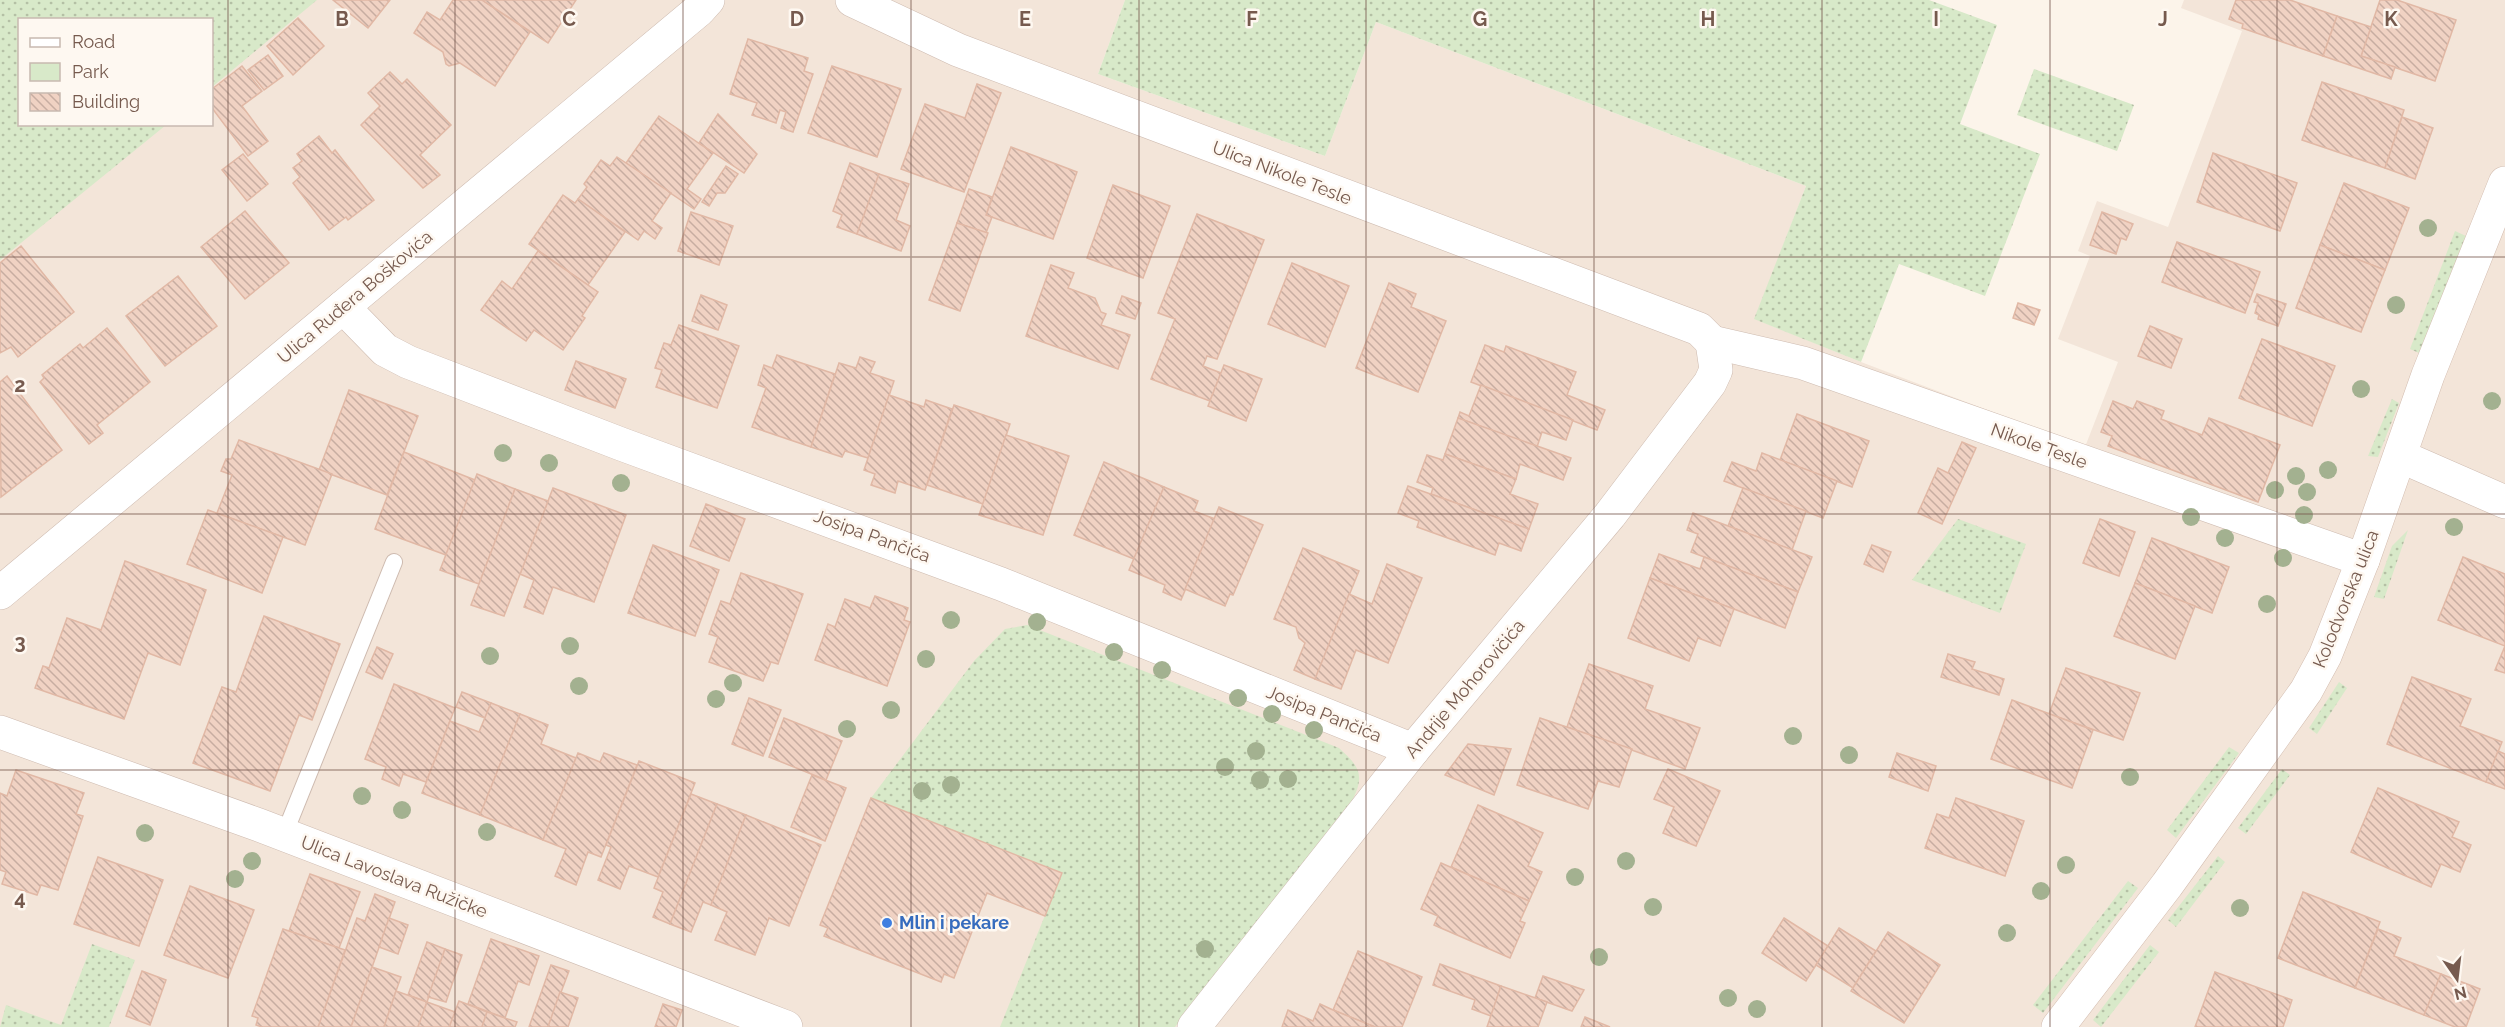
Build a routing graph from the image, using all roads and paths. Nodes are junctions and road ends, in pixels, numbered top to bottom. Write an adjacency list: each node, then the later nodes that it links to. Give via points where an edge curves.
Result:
1 (708, 0): 4 (street, Ulica Ruđera Boškovića)
2 (852, 0): 5 (street, Ulica Nikole Tesle, via 958,50 1699,329)
3 (2505, 183): 6 (street, Kolodvorska ulica)
4 (343, 307): 10 (street, Ulica Ruđera Boškovića); 12 (street, Josipa Pančića, via 385,350 408,362 1001,584)
5 (1712, 342): 8 (street, Nikole Tesle, via 1803,363); 12 (street, Andrije Mohorovičića, via 1716,370 1710,382 1610,515)
6 (2400, 456): 7 (street); 8 (street, Kolodvorska ulica)
7 (2505, 502)
8 (2363, 560): 16 (street, Kolodvorska ulica, via 2325,656 2306,691 2168,885)
9 (393, 562): 13 (lane)
10 (0, 593)
11 (0, 732): 13 (street, Ulica Lavoslava Ružičke)
12 (1413, 750): 15 (street, Andrije Mohorovičića)
13 (284, 835): 14 (street, Ulica Lavoslava Ružičke)
14 (786, 1027)
15 (1194, 1027)
16 (2058, 1027)

